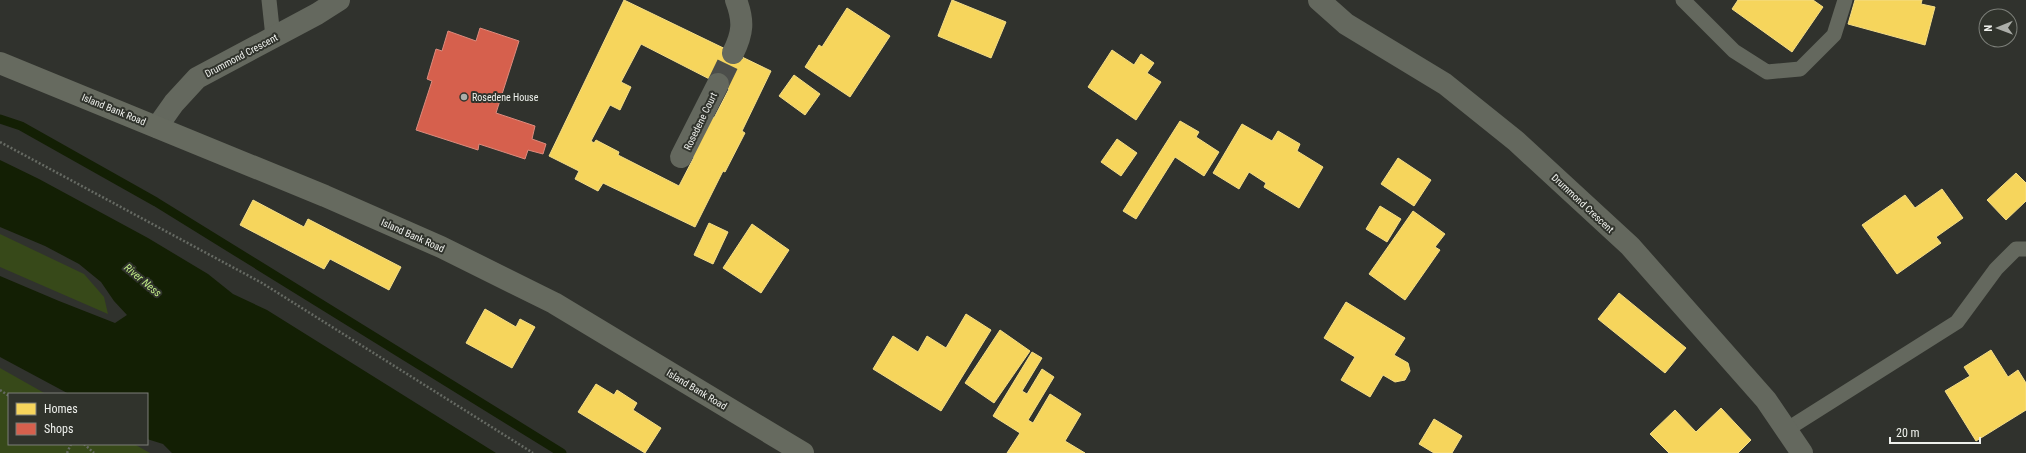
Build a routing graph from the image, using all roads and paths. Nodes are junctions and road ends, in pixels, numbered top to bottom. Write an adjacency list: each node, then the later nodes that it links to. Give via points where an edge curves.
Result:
1 (268, 0): 7 (lane)
2 (339, 0): 7 (street, Drummond Crescent)
3 (736, 0): 8 (street, via 742,16 740,39)
4 (1683, 0): 5 (lane, via 1734,51 1767,72 1800,68 1834,35)
5 (1845, 0)
6 (1324, 1): 15 (street, Drummond Crescent, via 1346,24 1445,84 1522,146 1630,246 1766,400)
7 (274, 37): 11 (street, Drummond Crescent, via 197,78)
8 (733, 53)
9 (0, 63): 11 (main road, Island Bank Road)
10 (718, 84): 13 (street, Rosedene Court)
11 (157, 126): 19 (main road, Island Bank Road, via 441,247 554,303)
12 (0, 142): 18 (path, via 262,284)
13 (682, 157)
14 (2026, 249): 15 (lane, via 2016,249 2010,254 1957,322)
15 (1786, 430): 20 (street, Drummond Crescent)
16 (85, 445): 17 (path)
17 (94, 453)
18 (533, 453)
19 (803, 453)
20 (1802, 453)

